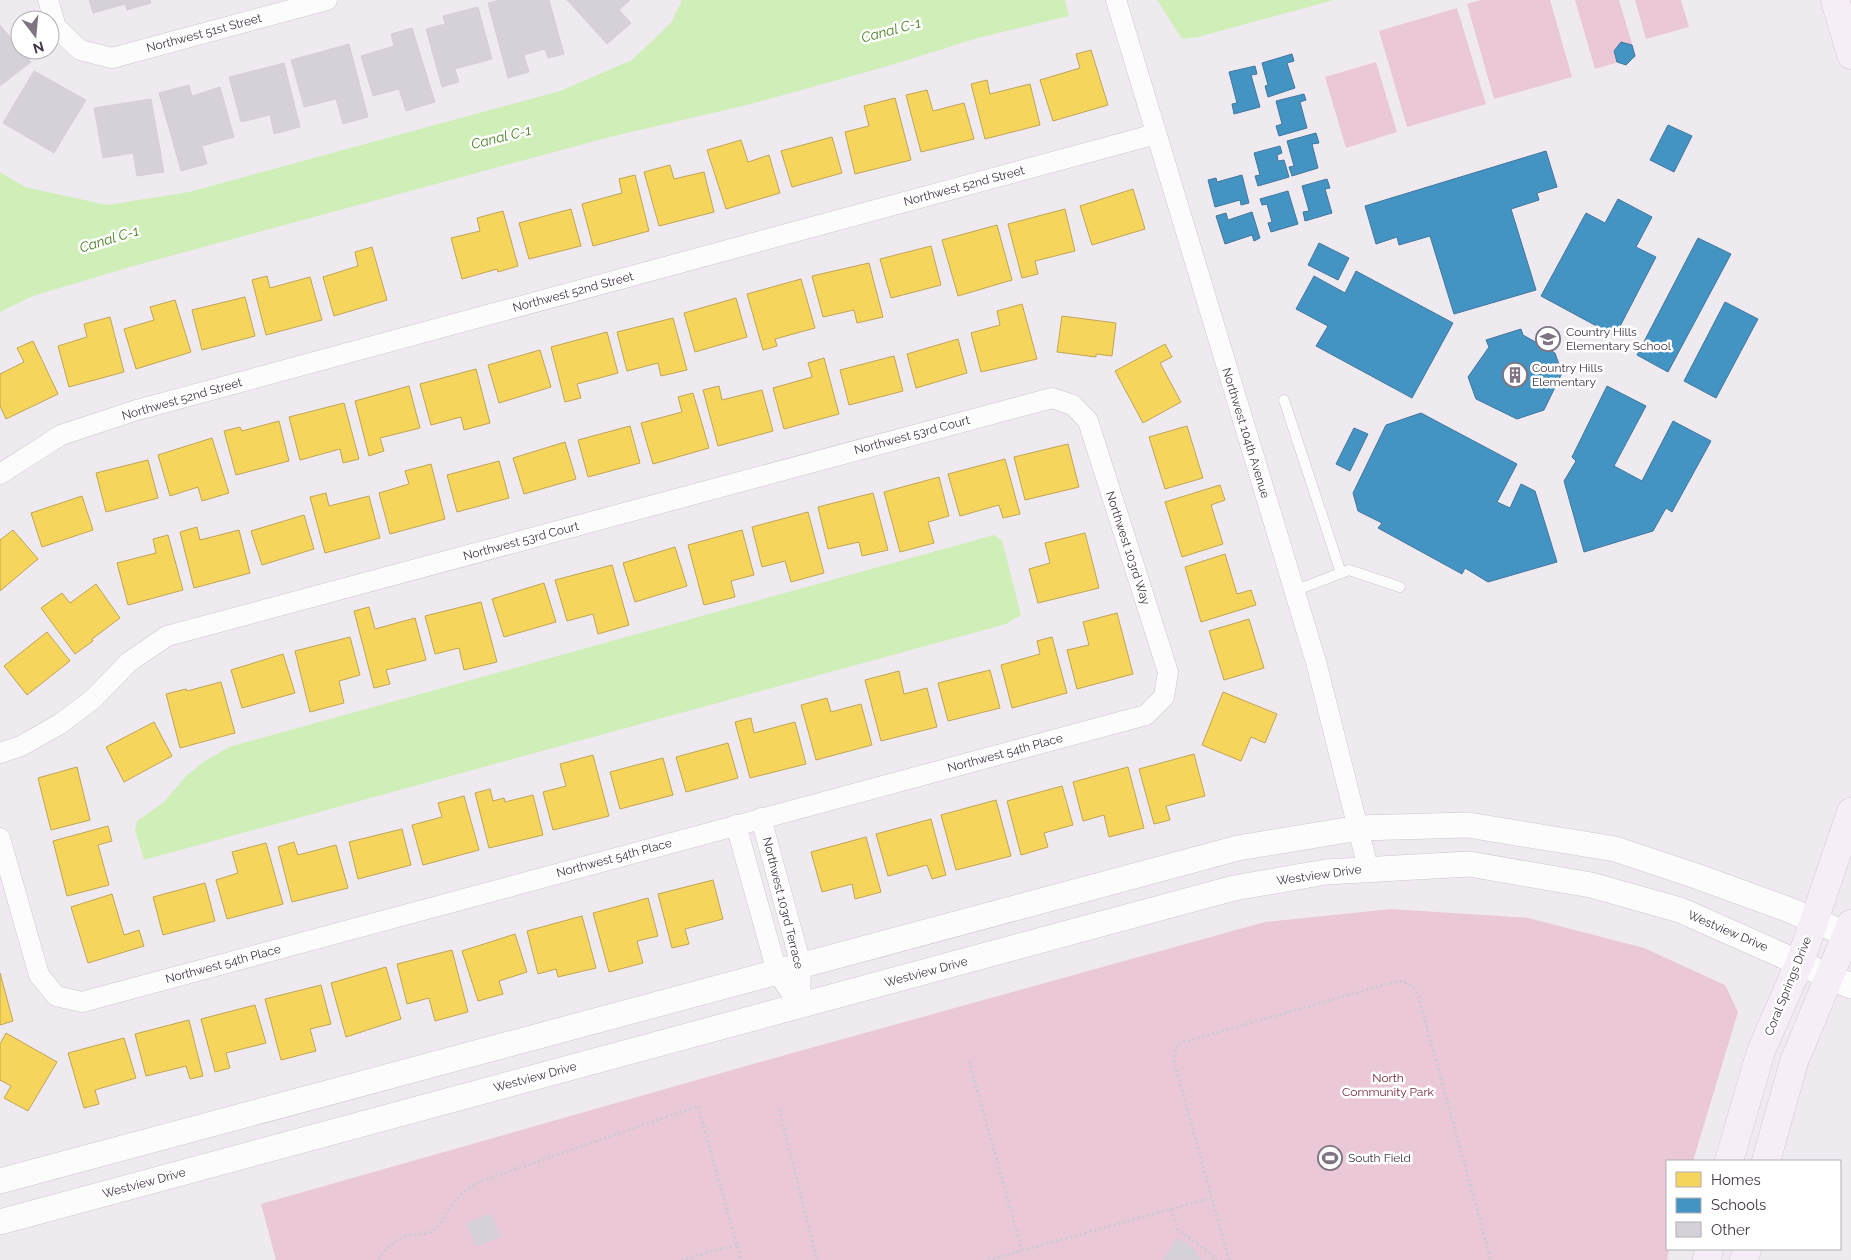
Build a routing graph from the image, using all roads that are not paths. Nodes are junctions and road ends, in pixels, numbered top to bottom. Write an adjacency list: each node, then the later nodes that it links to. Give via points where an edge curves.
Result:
1 (48, 0): 2 (street, Northwest 51st Street, via 56,27 80,50 112,58)
2 (327, 0)
3 (1116, 0): 6 (street, Northwest 104th Avenue)
4 (1835, 0): 5 (main road)
5 (1851, 55)
6 (1156, 134): 9 (street, Northwest 52nd Street, via 137,410 62,435); 12 (street, Northwest 104th Avenue)
7 (1284, 400): 10 (lane)
8 (1073, 405): 13 (street, Northwest 103rd Way, via 1088,421 1168,672); 14 (street, Northwest 53rd Court, via 1052,398 167,636 130,662 93,699 60,724 21,746)
9 (0, 474)
10 (1341, 573): 11 (lane, via 1348,570); 12 (lane)
11 (1400, 587)
12 (1294, 591): 18 (street, Northwest 104th Avenue)
13 (1164, 697): 16 (street, Northwest 54th Place, via 1146,715)
14 (0, 753)
15 (1851, 812): 21 (main road, Coral Springs Drive)
16 (761, 818): 17 (street, Northwest 54th Place); 24 (street, Northwest 103rd Terrace)
17 (736, 824): 19 (street, Northwest 54th Place, via 82,1002 56,996 39,974); 25 (street, Northwest 103rd Terrace)
18 (1359, 828): 20 (street, Northwest 104th Avenue); 21 (street, via 1468,825 1592,844 1696,876); 24 (street, via 1238,848)
19 (0, 838)
20 (1368, 868): 23 (street, Westview Drive, via 1469,864 1591,885 1680,910); 27 (street, Westview Drive, via 1234,888)
21 (1814, 920): 22 (street); 23 (main road, Coral Springs Drive)
22 (1850, 931): 26 (main road)
23 (1800, 962): 26 (street, Westview Drive); 28 (main road, Coral Springs Drive, via 1762,1051)
24 (801, 965): 25 (street); 27 (street, Northwest 103rd Terrace)
25 (777, 972): 27 (street, Northwest 103rd Terrace); 30 (street)
26 (1840, 981): 29 (main road, via 1794,1062)
27 (800, 1006): 31 (street, Westview Drive)
28 (1729, 1160)
29 (1766, 1160)
30 (0, 1181)
31 (0, 1222)

